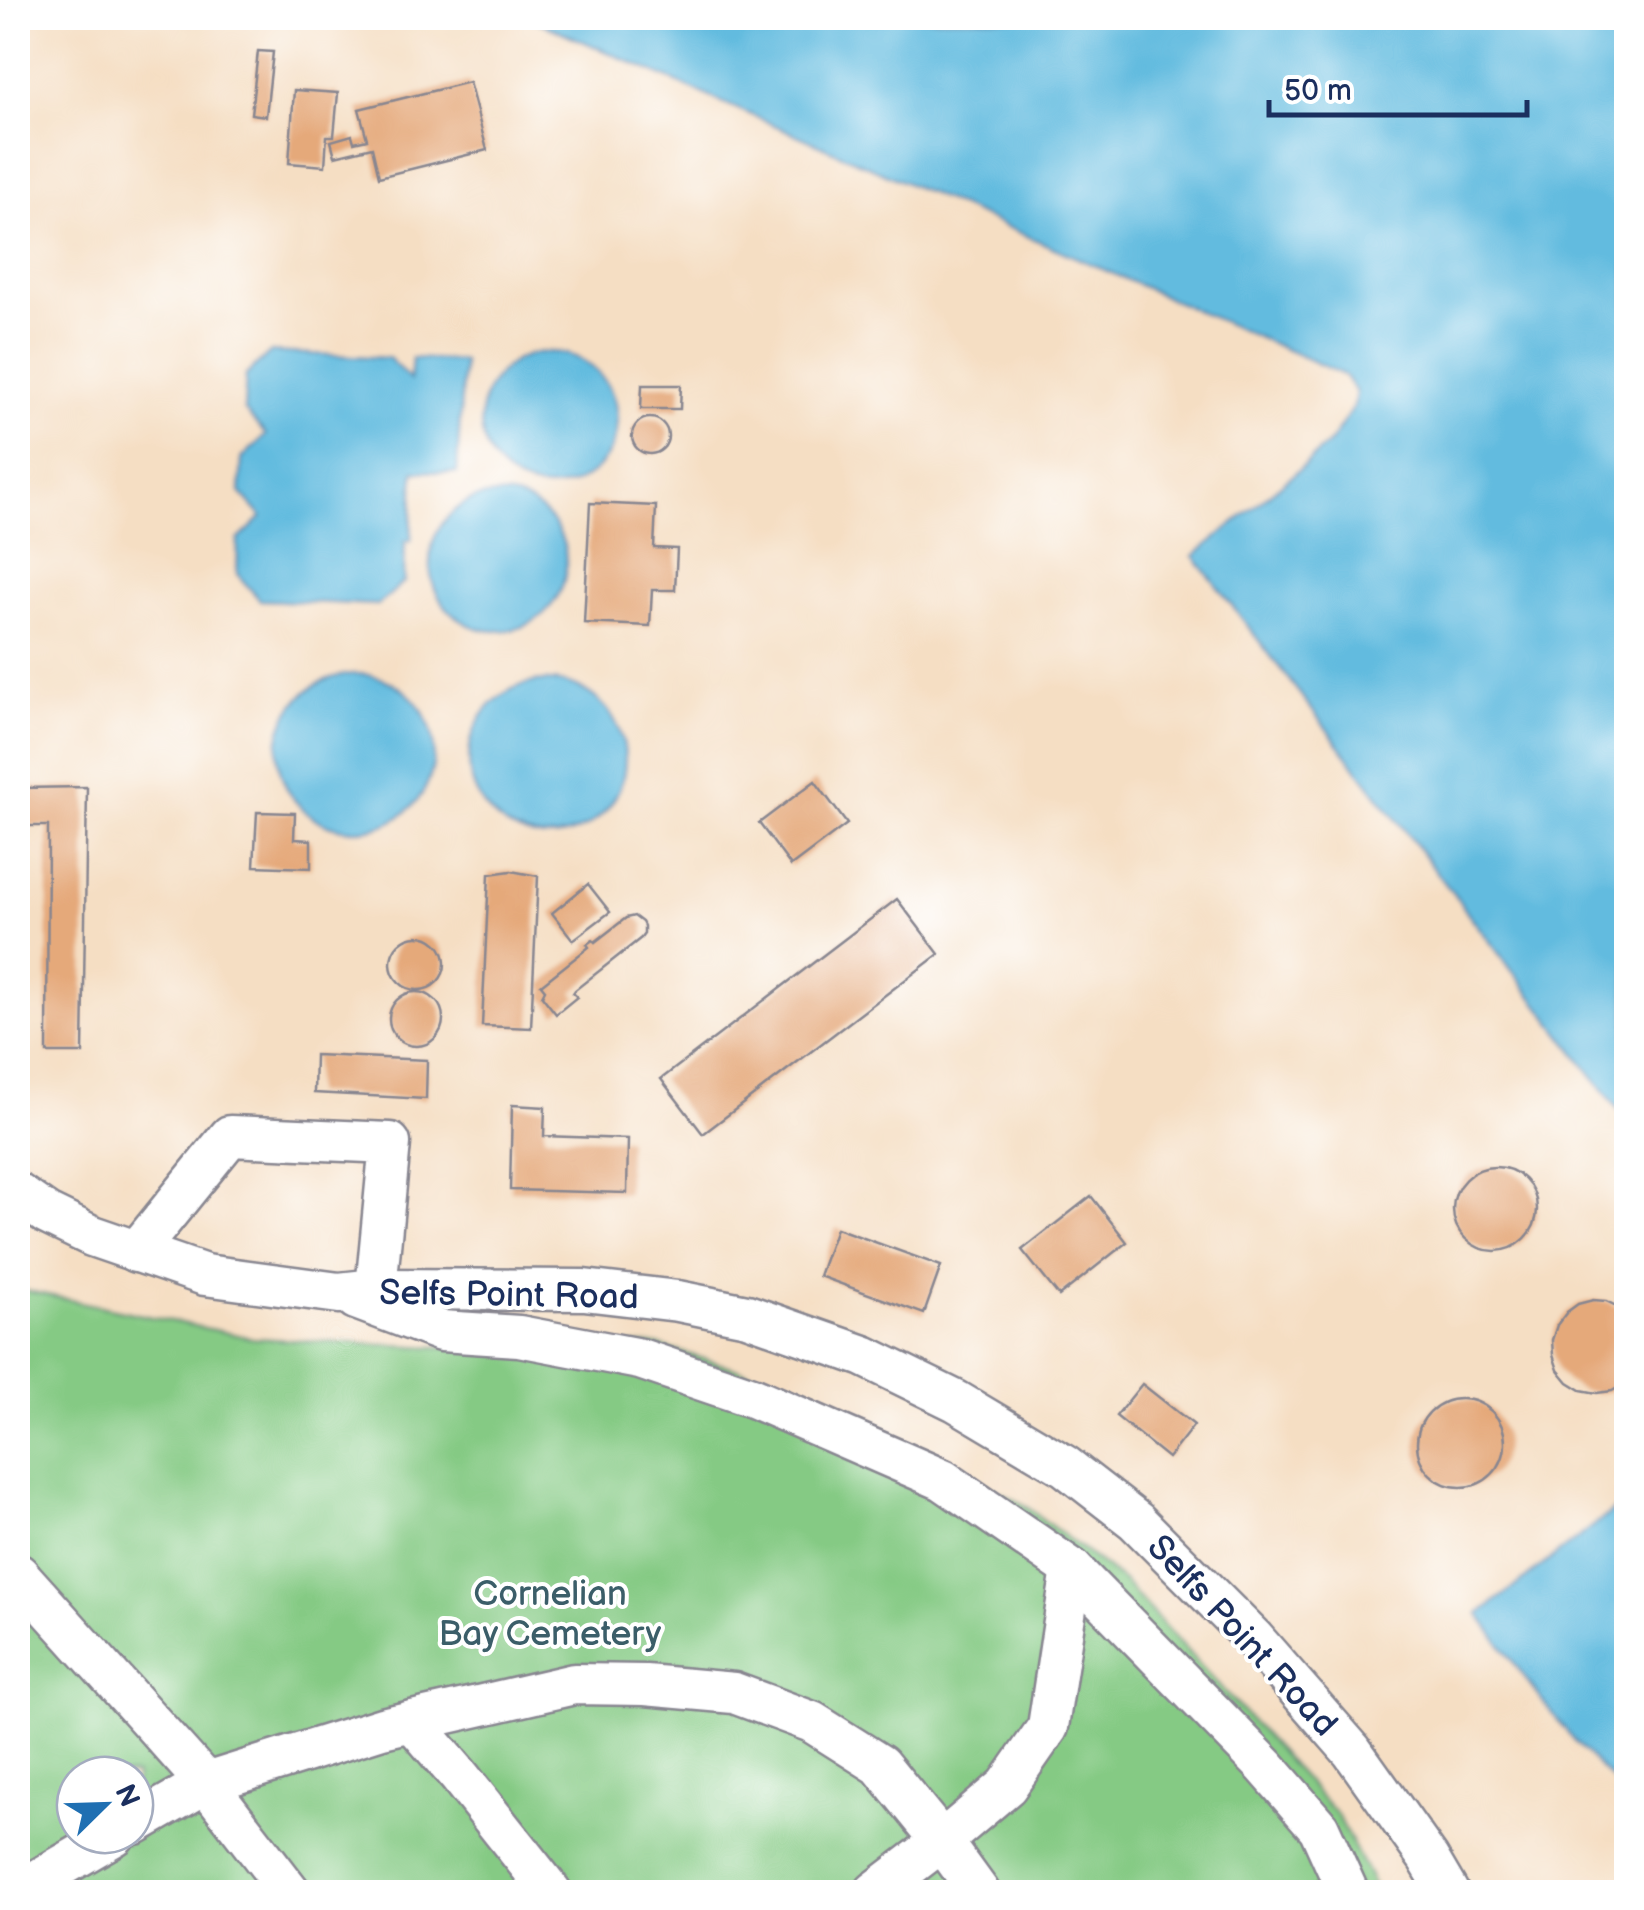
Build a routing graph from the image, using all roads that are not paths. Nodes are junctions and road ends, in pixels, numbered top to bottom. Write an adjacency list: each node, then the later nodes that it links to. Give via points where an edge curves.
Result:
1 (18, 1194): 2 (street, Selfs Point Road, via 47,1214)
2 (136, 1252): 3 (street, Selfs Point Road, via 205,1275); 3 (street, via 230,1136 390,1143)
3 (357, 1291): 4 (street, via 440,1331 519,1336 640,1359 752,1396 943,1480); 17 (street, Selfs Point Road, via 584,1290 678,1301 747,1314 864,1356 956,1401 1065,1466 1136,1521 1254,1638 1352,1751)
4 (1072, 1569): 9 (street, via 1048,1727 1007,1786); 12 (street, via 1319,1828)
5 (18, 1574): 7 (street)
6 (412, 1721): 7 (street); 9 (street, via 574,1684 734,1693 812,1722 880,1765); 14 (street)
7 (206, 1783): 8 (street); 13 (street)
8 (155, 1812)
9 (942, 1841): 15 (street); 16 (street)
10 (79, 1855): 11 (street)
11 (30, 1882)
12 (1346, 1891)
13 (290, 1892)
14 (551, 1892)
15 (875, 1892)
16 (979, 1892)
17 (1448, 1892)

